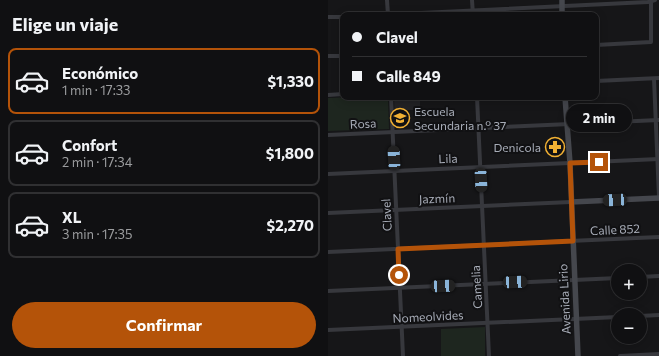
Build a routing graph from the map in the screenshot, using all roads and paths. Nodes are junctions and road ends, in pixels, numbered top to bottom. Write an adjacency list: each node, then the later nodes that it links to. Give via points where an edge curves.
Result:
1 (387, 0): 6 (street)
2 (472, 0): 7 (street)
3 (562, 0): 5 (main road)
4 (652, 1): 5 (street); 12 (street, via 651,42)
5 (562, 7): 8 (street); 9 (main road)
6 (388, 12)
7 (473, 12)
8 (488, 12)
9 (562, 12)
10 (340, 16): 11 (street)
11 (328, 17)
12 (599, 45)
13 (328, 56): 14 (street)
14 (340, 56)
15 (659, 78): 16 (street)
16 (654, 79): 17 (street); 23 (street)
17 (599, 81)
18 (340, 94): 19 (street)
19 (328, 95)
20 (391, 100): 26 (street, Clavel)
21 (477, 100): 25 (street, Camelia)
22 (565, 100): 24 (main road, Avenida Lirio)
23 (657, 120): 24 (street, Rosa); 28 (street)
24 (567, 124): 25 (street, Rosa); 29 (main road, Avenida Lirio)
25 (479, 128): 26 (street, Rosa); 30 (street, Camelia)
26 (393, 132): 27 (street, Rosa); 31 (street, Clavel)
27 (328, 135)
28 (658, 159): 29 (street, Lila); 33 (street)
29 (570, 163): 30 (street, Lila); 34 (main road, Avenida Lirio)
30 (480, 167): 31 (street, Lila); 35 (street, Camelia)
31 (394, 170): 32 (street, Lila); 36 (street, Clavel)
32 (328, 174)
33 (659, 197): 34 (main road)
34 (571, 202): 35 (street, Jazmín); 39 (main road, Avenida Lirio)
35 (482, 206): 36 (street, Jazmín); 40 (street, Camelia)
36 (396, 210): 37 (street, Jazmín); 41 (street, Clavel)
37 (328, 213)
38 (659, 237): 39 (street, Calle 852)
39 (573, 241): 40 (street, Calle 852); 46 (main road, Avenida Lirio)
40 (484, 245): 41 (street, Calle 852); 47 (street, Camelia)
41 (398, 249): 42 (street, Calle 852); 48 (street, Clavel)
42 (328, 252)
43 (659, 276): 44 (street)
44 (647, 277)
45 (611, 278): 46 (street)
46 (574, 280): 47 (street); 53 (main road, Avenida Lirio)
47 (486, 284): 48 (street); 54 (street, Camelia)
48 (400, 288): 49 (street); 55 (street, Clavel)
49 (328, 291)
50 (659, 315): 51 (street)
51 (647, 316)
52 (611, 317): 53 (street, Nomeolvides)
53 (576, 319): 54 (street, Nomeolvides); 60 (main road, Avenida Lirio)
54 (488, 323): 55 (street, Nomeolvides); 59 (street, Camelia)
55 (402, 327): 56 (street, Nomeolvides); 58 (street, Clavel)
56 (328, 330)
57 (659, 354): 61 (street)
58 (403, 356)
59 (489, 356)
60 (578, 356)
61 (620, 356)

